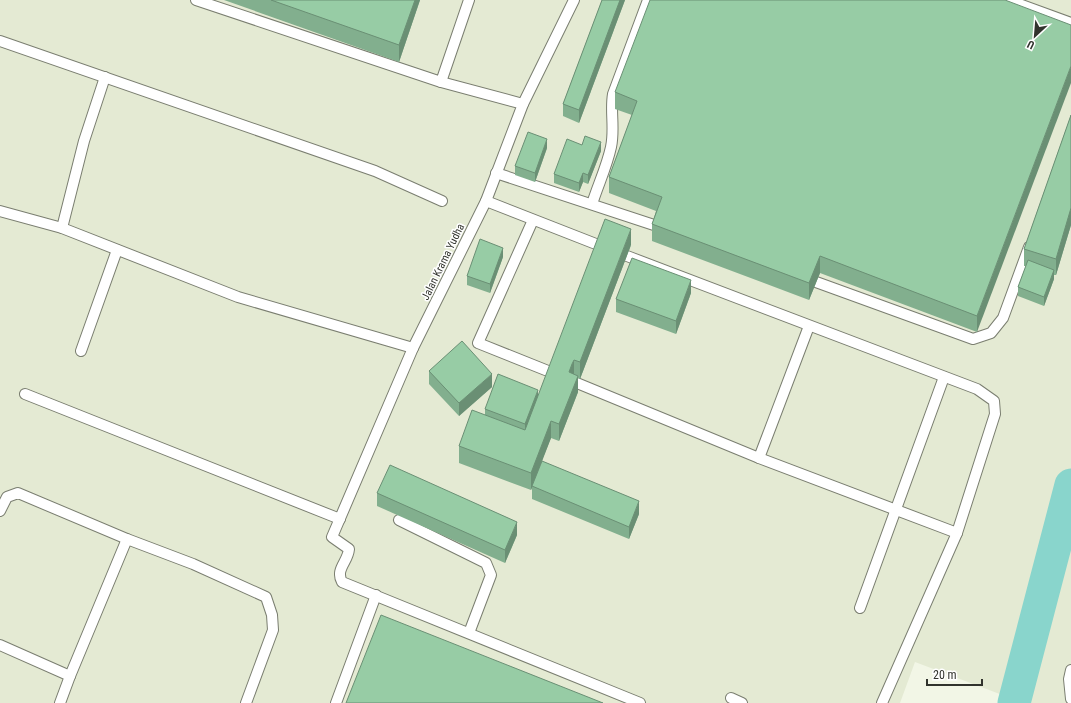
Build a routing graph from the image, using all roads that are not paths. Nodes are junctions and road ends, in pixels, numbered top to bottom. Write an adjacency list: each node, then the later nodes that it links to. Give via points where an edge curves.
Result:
1 (196, 0): 9 (lane)
2 (469, 0): 9 (lane)
3 (574, 0): 10 (lane, Jalan Krama Yudha)
4 (648, 0): 14 (lane, via 613,94 610,108 611,147)
5 (1008, 0): 6 (lane)
6 (1071, 23)
7 (0, 41): 8 (lane)
8 (105, 77): 12 (lane, via 375,171); 18 (lane, via 84,141)
9 (441, 82): 10 (lane)
10 (523, 104): 11 (lane, Jalan Krama Yudha)
11 (496, 173): 13 (lane, Jalan Krama Yudha); 14 (lane)
12 (442, 201)
13 (486, 201): 16 (lane); 25 (lane, Jalan Krama Yudha)
14 (592, 204): 17 (lane)
15 (0, 211): 18 (lane)
16 (533, 220): 20 (lane); 27 (lane, via 478,343)
17 (657, 226)
18 (62, 228): 21 (lane)
19 (1033, 236): 23 (lane, via 1003,318 991,333 973,339)
20 (601, 246)
21 (117, 250): 25 (lane, via 238,298); 26 (lane)
22 (627, 256): 24 (lane)
23 (816, 282)
24 (809, 326): 28 (lane); 31 (lane)
25 (413, 348): 34 (lane, Jalan Krama Yudha)
26 (81, 351)
27 (553, 373)
28 (944, 377): 32 (lane); 36 (lane, via 976,389 994,400 995,414)
29 (572, 381): 31 (lane)
30 (25, 394): 34 (lane)
31 (759, 458): 32 (lane)
32 (896, 510): 36 (lane); 39 (lane)
33 (0, 511): 37 (lane, via 7,497 18,493)
34 (340, 519): 38 (lane, Jalan Krama Yudha, via 332,535 349,549 339,571 339,577 342,582)
35 (399, 520): 40 (lane, via 486,563 491,575)
36 (957, 533): 51 (lane)
37 (127, 539): 43 (lane); 47 (lane, via 193,564 266,597 272,615 273,630)
38 (376, 595): 40 (lane); 48 (lane)
39 (860, 608)
40 (469, 633): 49 (lane)
41 (0, 645): 43 (lane)
42 (1071, 670): 45 (lane)
43 (70, 676): 46 (lane)
44 (731, 698): 50 (lane)
45 (1071, 699)
46 (60, 703)
47 (246, 703)
48 (336, 703)
49 (640, 703)
50 (742, 703)
51 (882, 703)

